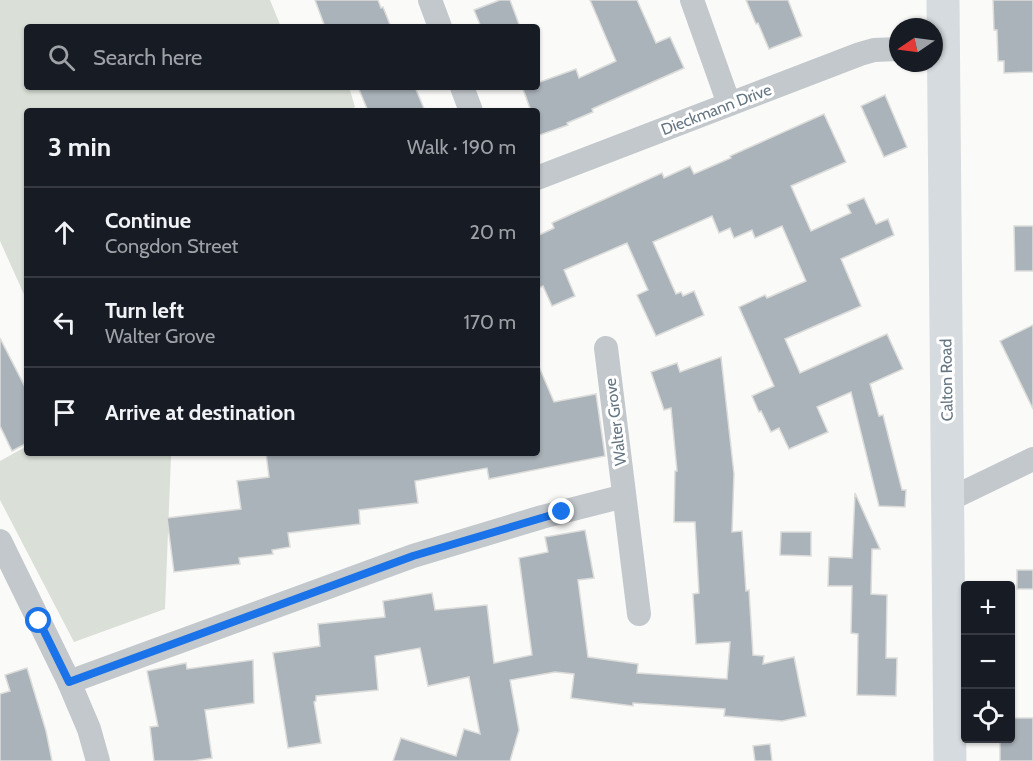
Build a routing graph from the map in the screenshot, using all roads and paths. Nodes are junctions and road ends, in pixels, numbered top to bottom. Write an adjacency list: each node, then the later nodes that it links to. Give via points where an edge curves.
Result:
1 (430, 0): 5 (street)
2 (692, 0): 9 (street)
3 (943, 0): 4 (main road, Calton Road)
4 (941, 18)
5 (439, 24)
6 (889, 49): 9 (street, Dieckmann Drive, via 860,54)
7 (938, 72): 15 (main road, Calton Road)
8 (463, 90): 10 (street)
9 (729, 104): 11 (street, Dieckmann Drive)
10 (470, 108)
11 (540, 177)
12 (606, 348): 14 (street, Walter Grove)
13 (1033, 459): 15 (street)
14 (624, 496): 17 (street, Walter Grove); 18 (street, via 413,556)
15 (948, 500): 20 (main road, Calton Road)
16 (0, 541): 18 (street)
17 (639, 614)
18 (69, 682): 19 (street)
19 (98, 761)
20 (950, 761)

